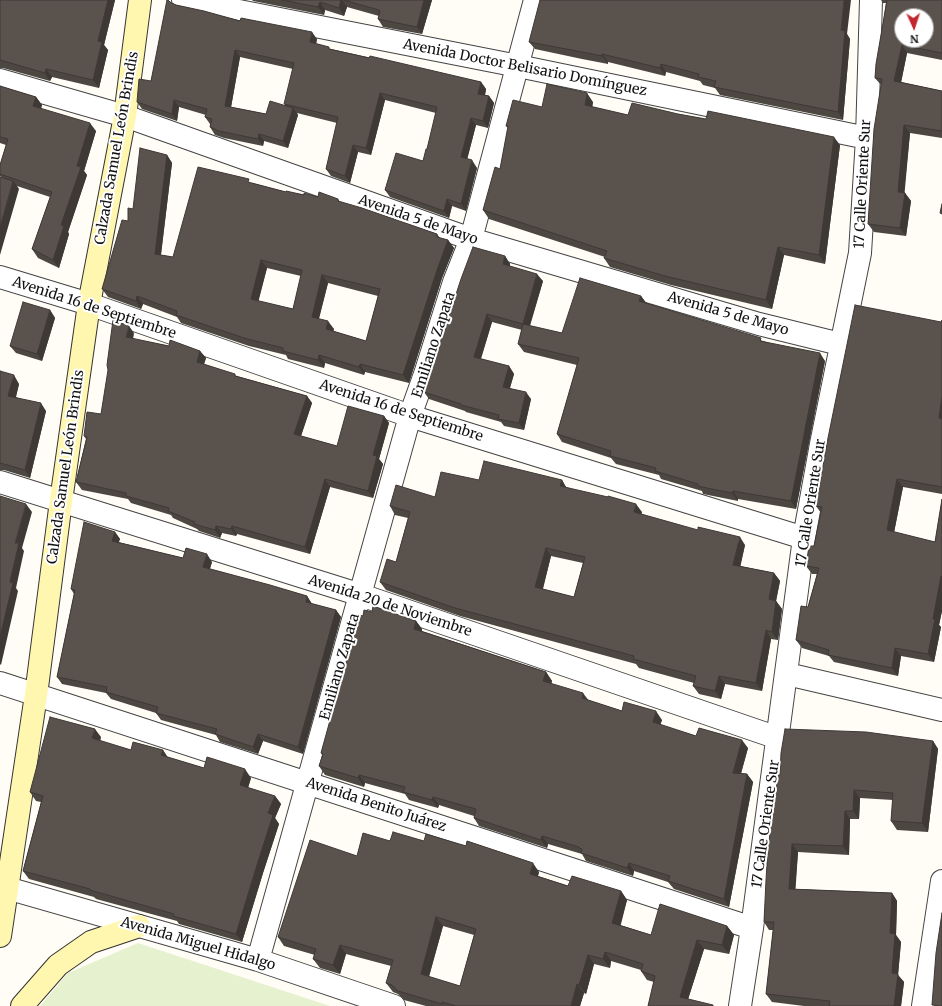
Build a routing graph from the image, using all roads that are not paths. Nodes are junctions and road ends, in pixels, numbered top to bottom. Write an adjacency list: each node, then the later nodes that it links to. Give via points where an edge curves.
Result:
1 (140, 0): 7 (street, Calzada Samuel León Brindis)
2 (184, 0): 5 (street, Avenida Doctor Belisario Domínguez)
3 (535, 0): 5 (street, Emiliano Zapata)
4 (870, 0): 8 (street, 17 Calle Oriente Sur)
5 (518, 66): 8 (street, Avenida Doctor Belisario Domínguez); 9 (street, Emiliano Zapata)
6 (0, 80): 7 (street, Avenida 5 de Mayo)
7 (125, 116): 9 (street, Avenida 5 de Mayo); 11 (street, Calzada Samuel León Brindis)
8 (867, 138): 12 (street, 17 Calle Oriente Sur, via 860,253)
9 (471, 239): 12 (street, Avenida 5 de Mayo, via 754,323); 13 (street, Emiliano Zapata, via 454,282)
10 (0, 277): 11 (street, Avenida 16 de Septiembre)
11 (89, 304): 13 (street, Avenida 16 de Septiembre); 15 (street, Calzada Samuel León Brindis)
12 (840, 344): 16 (street, 17 Calle Oriente Sur)
13 (410, 416): 16 (street, Avenida 16 de Septiembre); 17 (street, Emiliano Zapata)
14 (0, 482): 15 (street, Avenida 20 de Noviembre)
15 (61, 501): 17 (street, Avenida 20 de Noviembre); 20 (street, Calzada Samuel León Brindis)
16 (804, 538): 18 (street, 17 Calle Oriente Sur)
17 (361, 595): 22 (street, Avenida 20 de Noviembre); 23 (street, Emiliano Zapata)
18 (787, 674): 21 (street); 22 (street, 17 Calle Oriente Sur)
19 (0, 683): 20 (street, Avenida Benito Juárez)
20 (36, 695): 23 (street, Avenida Benito Juárez); 25 (street, Calzada Samuel León Brindis)
21 (942, 710)
22 (778, 738): 27 (street, 17 Calle Oriente Sur)
23 (308, 783): 27 (street, Avenida Benito Juárez); 29 (street, Emiliano Zapata)
24 (942, 881): 30 (street)
25 (4, 887): 26 (street, Avenida Miguel Hidalgo); 28 (street, Calzada Samuel León Brindis)
26 (139, 926): 29 (street, Avenida Miguel Hidalgo); 31 (street, via 91,942 58,964)
27 (752, 928): 33 (street, 17 Calle Oriente Sur)
28 (0, 936)
29 (258, 960): 32 (street, Avenida Miguel Hidalgo)
30 (936, 962): 34 (street)
31 (22, 1006)
32 (394, 1006)
33 (740, 1006)
34 (923, 1006)

